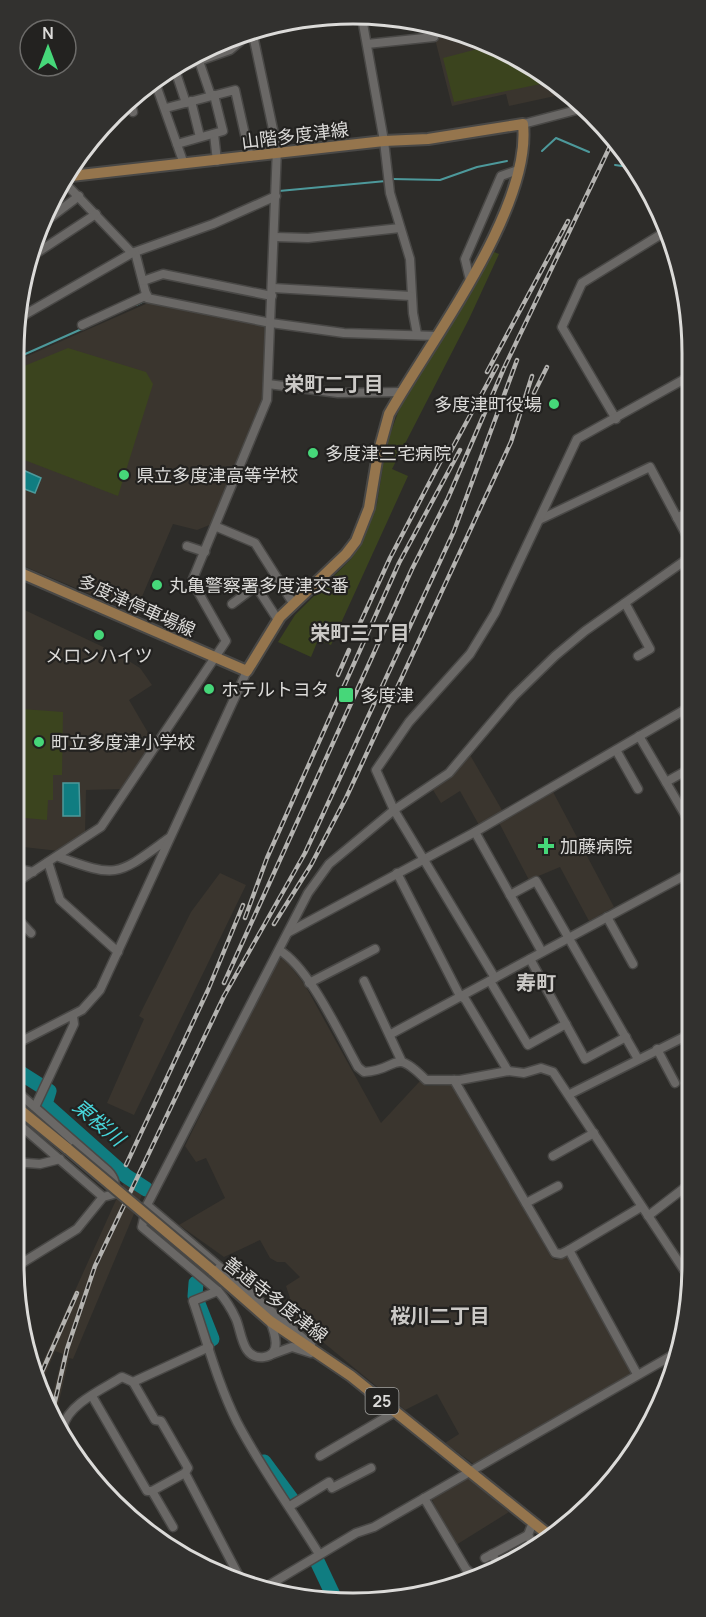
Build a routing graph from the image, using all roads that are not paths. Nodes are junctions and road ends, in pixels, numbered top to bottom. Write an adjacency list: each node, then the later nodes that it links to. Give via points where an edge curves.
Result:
1 (363, 24): 4 (street)
2 (434, 37): 4 (street)
3 (254, 39): 19 (street)
4 (367, 44): 17 (street)
5 (235, 46): 6 (street)
6 (202, 61)
7 (199, 62): 10 (street)
8 (177, 75): 11 (street)
9 (158, 89): 12 (street)
10 (213, 96): 11 (street); 15 (street, via 223,131); 20 (street, via 235,90)
11 (189, 102): 12 (street); 16 (street)
12 (166, 108): 18 (street)
13 (575, 110): 14 (street)
14 (523, 124): 17 (main road, 山階多度津線, via 428,139); 23 (main road, via 525,140)
15 (214, 134): 16 (street); 21 (street)
16 (200, 137): 18 (street)
17 (384, 141): 19 (main road, 山階多度津線); 30 (street, via 390,193)
18 (177, 144): 22 (street)
19 (276, 154): 20 (main road, 山階多度津線); 27 (street)
20 (250, 157): 21 (main road, 山階多度津線)
21 (217, 161): 22 (main road, 山階多度津線)
22 (184, 164): 24 (main road, 山階多度津線)
23 (518, 170): 35 (main road, via 500,225); 35 (street, via 501,176 465,259)
24 (76, 176)
25 (69, 187): 26 (street)
26 (79, 196): 28 (street); 29 (street)
27 (276, 196): 32 (street); 34 (street, via 213,224)
28 (55, 214)
29 (96, 214): 33 (street); 34 (street)
30 (400, 228): 32 (street, via 308,238); 39 (street, via 410,259)
31 (660, 235): 48 (street, via 582,283 562,327)
32 (275, 237): 37 (street)
33 (40, 251)
34 (133, 252): 36 (street); 40 (street)
35 (470, 280): 44 (main road)
36 (143, 281): 37 (street, via 163,274); 38 (street)
37 (273, 292): 39 (street); 41 (street)
38 (147, 295): 41 (street); 42 (street)
39 (411, 296): 43 (street)
40 (27, 314)
41 (271, 323): 43 (street, via 344,333); 46 (street)
42 (82, 325)
43 (417, 334): 44 (street)
44 (436, 336): 47 (main road)
45 (682, 381): 48 (street)
46 (268, 384): 47 (street, via 338,393); 52 (street, via 267,400)
47 (402, 392): 58 (main road, via 382,434 364,526 346,554)
48 (616, 419): 51 (street, via 577,439)
49 (682, 515): 50 (street)
50 (677, 518): 51 (street, via 650,467); 53 (street)
51 (542, 519): 71 (street, via 470,654 409,722 376,770)
52 (217, 527): 55 (street); 58 (street, via 255,543)
53 (682, 527)
54 (187, 546): 55 (street)
55 (205, 552): 63 (street, via 192,581 226,641)
56 (682, 563): 59 (street)
57 (24, 574): 63 (main road, 多度津停車場線)
58 (293, 603): 61 (main road)
59 (625, 603): 62 (street, via 650,649); 71 (street, via 555,656 514,696 449,773)
60 (232, 604): 61 (street, via 256,586)
61 (278, 620): 64 (main road)
62 (638, 656)
63 (213, 657): 64 (main road, 多度津停車場線); 75 (street, via 112,814 92,835)
64 (247, 671): 74 (street)
65 (682, 711): 66 (street)
66 (639, 736): 67 (street); 69 (street)
67 (616, 750): 70 (street); 73 (street)
68 (682, 773): 69 (street)
69 (666, 782): 72 (street)
70 (638, 789)
71 (394, 810): 76 (street); 87 (street, via 328,864)
72 (682, 810)
73 (475, 832): 76 (street); 83 (street)
74 (171, 836): 75 (street, via 122,869 106,872); 91 (street)
75 (59, 856): 77 (street)
76 (424, 859): 80 (street); 95 (street)
77 (48, 862): 79 (street); 91 (street, via 60,900)
78 (24, 870): 79 (street)
79 (33, 872): 82 (street)
80 (397, 873): 87 (street); 98 (street)
81 (682, 877): 84 (street)
82 (24, 878)
83 (510, 895): 88 (street, via 536,881); 92 (street)
84 (607, 917): 88 (street); 94 (street)
85 (24, 926): 86 (street)
86 (31, 933)
87 (287, 933): 90 (street)
88 (569, 938): 92 (street); 102 (street)
89 (375, 948): 97 (street)
90 (279, 950): 97 (street); 124 (street)
91 (118, 952): 99 (street, via 100,990)
92 (542, 952): 93 (street)
93 (530, 959): 95 (street); 100 (street)
94 (633, 964)
95 (492, 980): 98 (street); 100 (street, via 528,1045)
96 (364, 981): 101 (street)
97 (309, 983): 107 (street, via 358,1067 364,1072 371,1071)
98 (460, 996): 101 (street); 108 (street)
99 (73, 1016): 104 (street); 113 (street, via 74,1024)
100 (566, 1024): 102 (street, via 585,1059)
101 (391, 1034): 107 (street)
102 (626, 1037): 106 (street)
103 (682, 1038): 105 (street)
104 (24, 1040)
105 (657, 1049): 106 (street); 110 (street)
106 (638, 1059): 111 (street)
107 (401, 1060): 109 (street, via 409,1062 426,1080)
108 (508, 1071): 109 (street); 111 (street, via 548,1069)
109 (454, 1080): 123 (street)
110 (675, 1083)
111 (570, 1094): 116 (street)
112 (24, 1098): 113 (street)
113 (35, 1107): 122 (street, via 113,1176 114,1194)
114 (24, 1114): 131 (main road, 善通寺多度津線 / 25, bridge)
115 (24, 1128): 118 (street)
116 (594, 1133): 117 (street); 125 (street)
117 (553, 1156)
118 (60, 1159): 119 (street); 122 (street)
119 (24, 1163)
120 (558, 1186): 123 (street)
121 (682, 1190): 126 (street)
122 (103, 1197): 128 (street, via 77,1229)
123 (526, 1203): 127 (street, via 555,1253)
124 (147, 1205): 130 (street, via 142,1227 145,1231); 135 (street)
125 (641, 1207): 126 (street); 127 (street)
126 (648, 1216): 129 (street)
127 (569, 1250): 136 (street)
128 (24, 1262)
129 (682, 1267)
130 (218, 1291): 132 (street, via 197,1300); 133 (street, via 229,1303 248,1351 262,1358)
131 (270, 1321): 133 (street, via 276,1341); 135 (main road, 善通寺多度津線 / 25)
132 (208, 1347): 137 (street); 147 (street, via 236,1419 260,1465)
133 (270, 1356): 135 (street, via 292,1347)
134 (669, 1357): 136 (street)
135 (324, 1358): 139 (main road, 善通寺多度津線 / 25)
136 (637, 1374): 143 (street)
137 (133, 1382): 138 (street, via 122,1377); 144 (street, via 183,1458 188,1468)
138 (92, 1396): 140 (street); 145 (street, via 147,1491)
139 (395, 1412): 141 (street); 143 (main road, 善通寺多度津線 / 25)
140 (64, 1421)
141 (320, 1456)
142 (371, 1468): 147 (street, via 332,1488 329,1482)
143 (470, 1471): 146 (street); 148 (main road, 善通寺多度津線 / 25)
144 (185, 1473): 145 (street); 155 (street)
145 (152, 1491): 149 (street)
146 (424, 1498): 153 (street); 156 (street)
147 (290, 1506): 153 (street)
148 (532, 1522): 150 (main road, 善通寺多度津線 / 25); 151 (street)
149 (173, 1527)
150 (544, 1532)
151 (528, 1536): 152 (street); 154 (street, via 488,1556)
152 (531, 1541)
153 (319, 1554): 157 (street)
154 (493, 1561)
155 (237, 1572)
156 (469, 1572)
157 (272, 1583)

